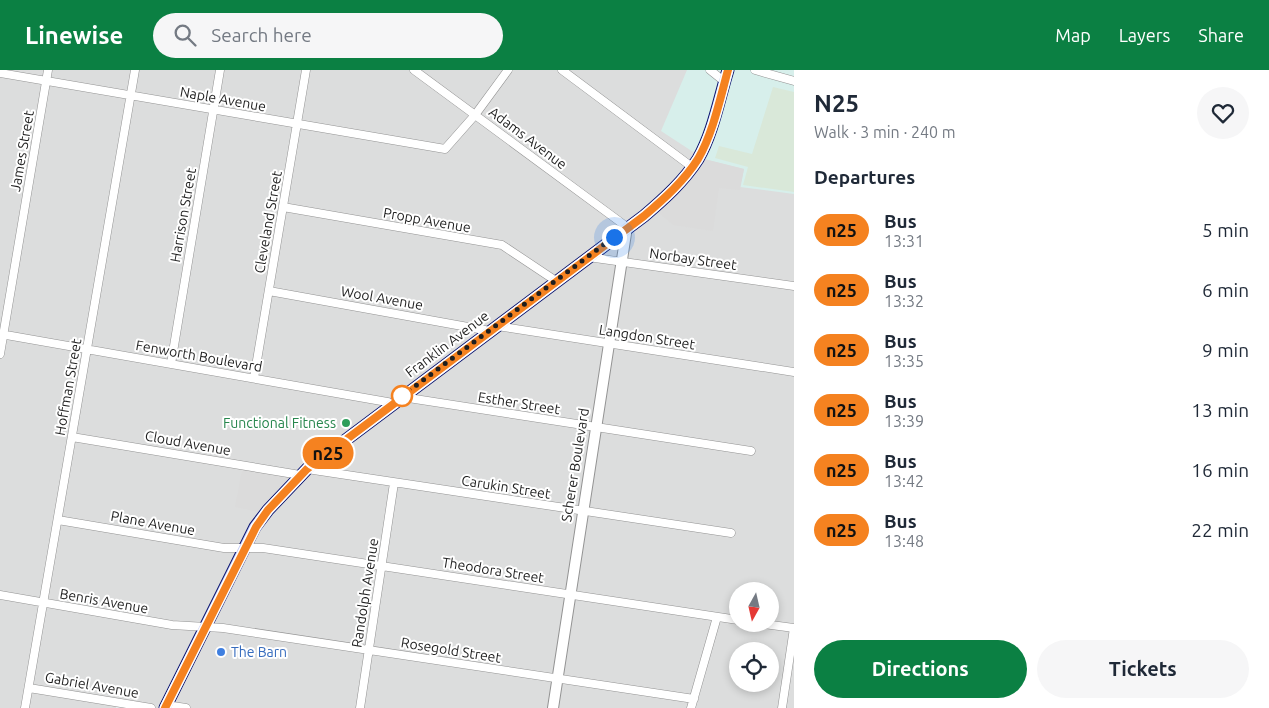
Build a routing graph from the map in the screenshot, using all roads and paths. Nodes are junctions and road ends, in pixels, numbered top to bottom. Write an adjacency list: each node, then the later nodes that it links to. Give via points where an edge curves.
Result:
1 (48, 70): 12 (street, James Street)
2 (135, 70): 15 (street, Hoffman Street)
3 (220, 70): 16 (street, Harrison Street)
4 (306, 70): 18 (street, Cleveland Street)
5 (414, 70): 17 (street, Adams Avenue)
6 (508, 70): 17 (street)
7 (562, 70): 19 (street)
8 (710, 70): 14 (street)
9 (728, 70): 14 (main road, Franklin Avenue)
10 (755, 70): 13 (street)
11 (0, 73): 12 (street, Naple Avenue)
12 (47, 81): 15 (street, Naple Avenue); 28 (street, James Street)
13 (794, 81)
14 (725, 82): 19 (main road, Franklin Avenue, via 705,141)
15 (130, 96): 16 (street, Naple Avenue); 30 (street, Hoffman Street)
16 (214, 110): 18 (street, Naple Avenue); 32 (street, Harrison Street)
17 (475, 115): 18 (street, Naple Avenue, via 449,146 441,148); 21 (street, Adams Avenue)
18 (297, 124): 20 (street, Cleveland Street)
19 (692, 167): 21 (main road, Franklin Avenue, via 667,196)
20 (283, 207): 24 (street, Propp Avenue, via 502,245); 26 (street, Cleveland Street)
21 (627, 227): 22 (main road, Franklin Avenue); 23 (street, Scherer Boulevard)
22 (588, 257): 23 (street, Norbay Street); 24 (main road, Franklin Avenue)
23 (620, 262): 25 (street, Norbay Street); 29 (street, Scherer Boulevard)
24 (556, 282): 27 (main road, Franklin Avenue)
25 (794, 286)
26 (268, 291): 27 (street, Wool Avenue); 34 (street, Cleveland Street)
27 (494, 329): 29 (street, Langdon Street); 35 (main road, Franklin Avenue)
28 (2, 335): 30 (street, Fenworth Boulevard); 31 (street, James Street)
29 (607, 343): 33 (street, Langdon Street); 36 (street, Scherer Boulevard)
30 (87, 349): 32 (street, Fenworth Boulevard); 37 (street, Hoffman Street)
31 (0, 354)
32 (171, 364): 34 (street, Fenworth Boulevard)
33 (794, 372)
34 (254, 378): 35 (street, Fenworth Boulevard)
35 (398, 400): 36 (street, Esther Street); 39 (main road, Franklin Avenue)
36 (595, 427): 38 (street, Esther Street); 41 (street, Scherer Boulevard)
37 (72, 437): 39 (street, Cloud Avenue); 42 (street, Hoffman Street)
38 (751, 451)
39 (303, 472): 40 (street, Carukin Street); 44 (main road, Franklin Avenue, via 268,510)
40 (394, 483): 41 (street, Carukin Street); 45 (street, Randolph Avenue)
41 (582, 511): 43 (street, Carukin Street); 46 (street, Scherer Boulevard)
42 (58, 520): 44 (street, Plane Avenue, via 224,548); 48 (street, Hoffman Street)
43 (731, 532)
44 (244, 548): 45 (street, Theodora Street); 52 (main road, Franklin Avenue)
45 (382, 566): 46 (street, Theodora Street); 54 (street, Randolph Avenue)
46 (570, 594): 49 (street, Theodora Street); 55 (street, Scherer Boulevard)
47 (0, 595): 48 (street, Benris Avenue)
48 (44, 603): 52 (street, Benris Avenue); 56 (street, Hoffman Street)
49 (717, 617): 50 (street, Theodora Street); 57 (street)
50 (729, 619)
51 (779, 626): 53 (street)
52 (204, 628): 54 (street, Rosegold Street, via 223,628); 58 (main road, Franklin Avenue)
53 (794, 628): 65 (street)
54 (369, 650): 55 (street, Rosegold Street); 62 (street, Randolph Avenue)
55 (557, 678): 57 (street, Rosegold Street); 63 (street, Scherer Boulevard)
56 (29, 688): 59 (street, Hoffman Street); 60 (street, Gabriel Avenue)
57 (694, 699): 64 (street)
58 (165, 707): 61 (street)
59 (25, 708)
60 (150, 708)
61 (186, 708)
62 (360, 708)
63 (552, 708)
64 (691, 708)
65 (782, 708)

